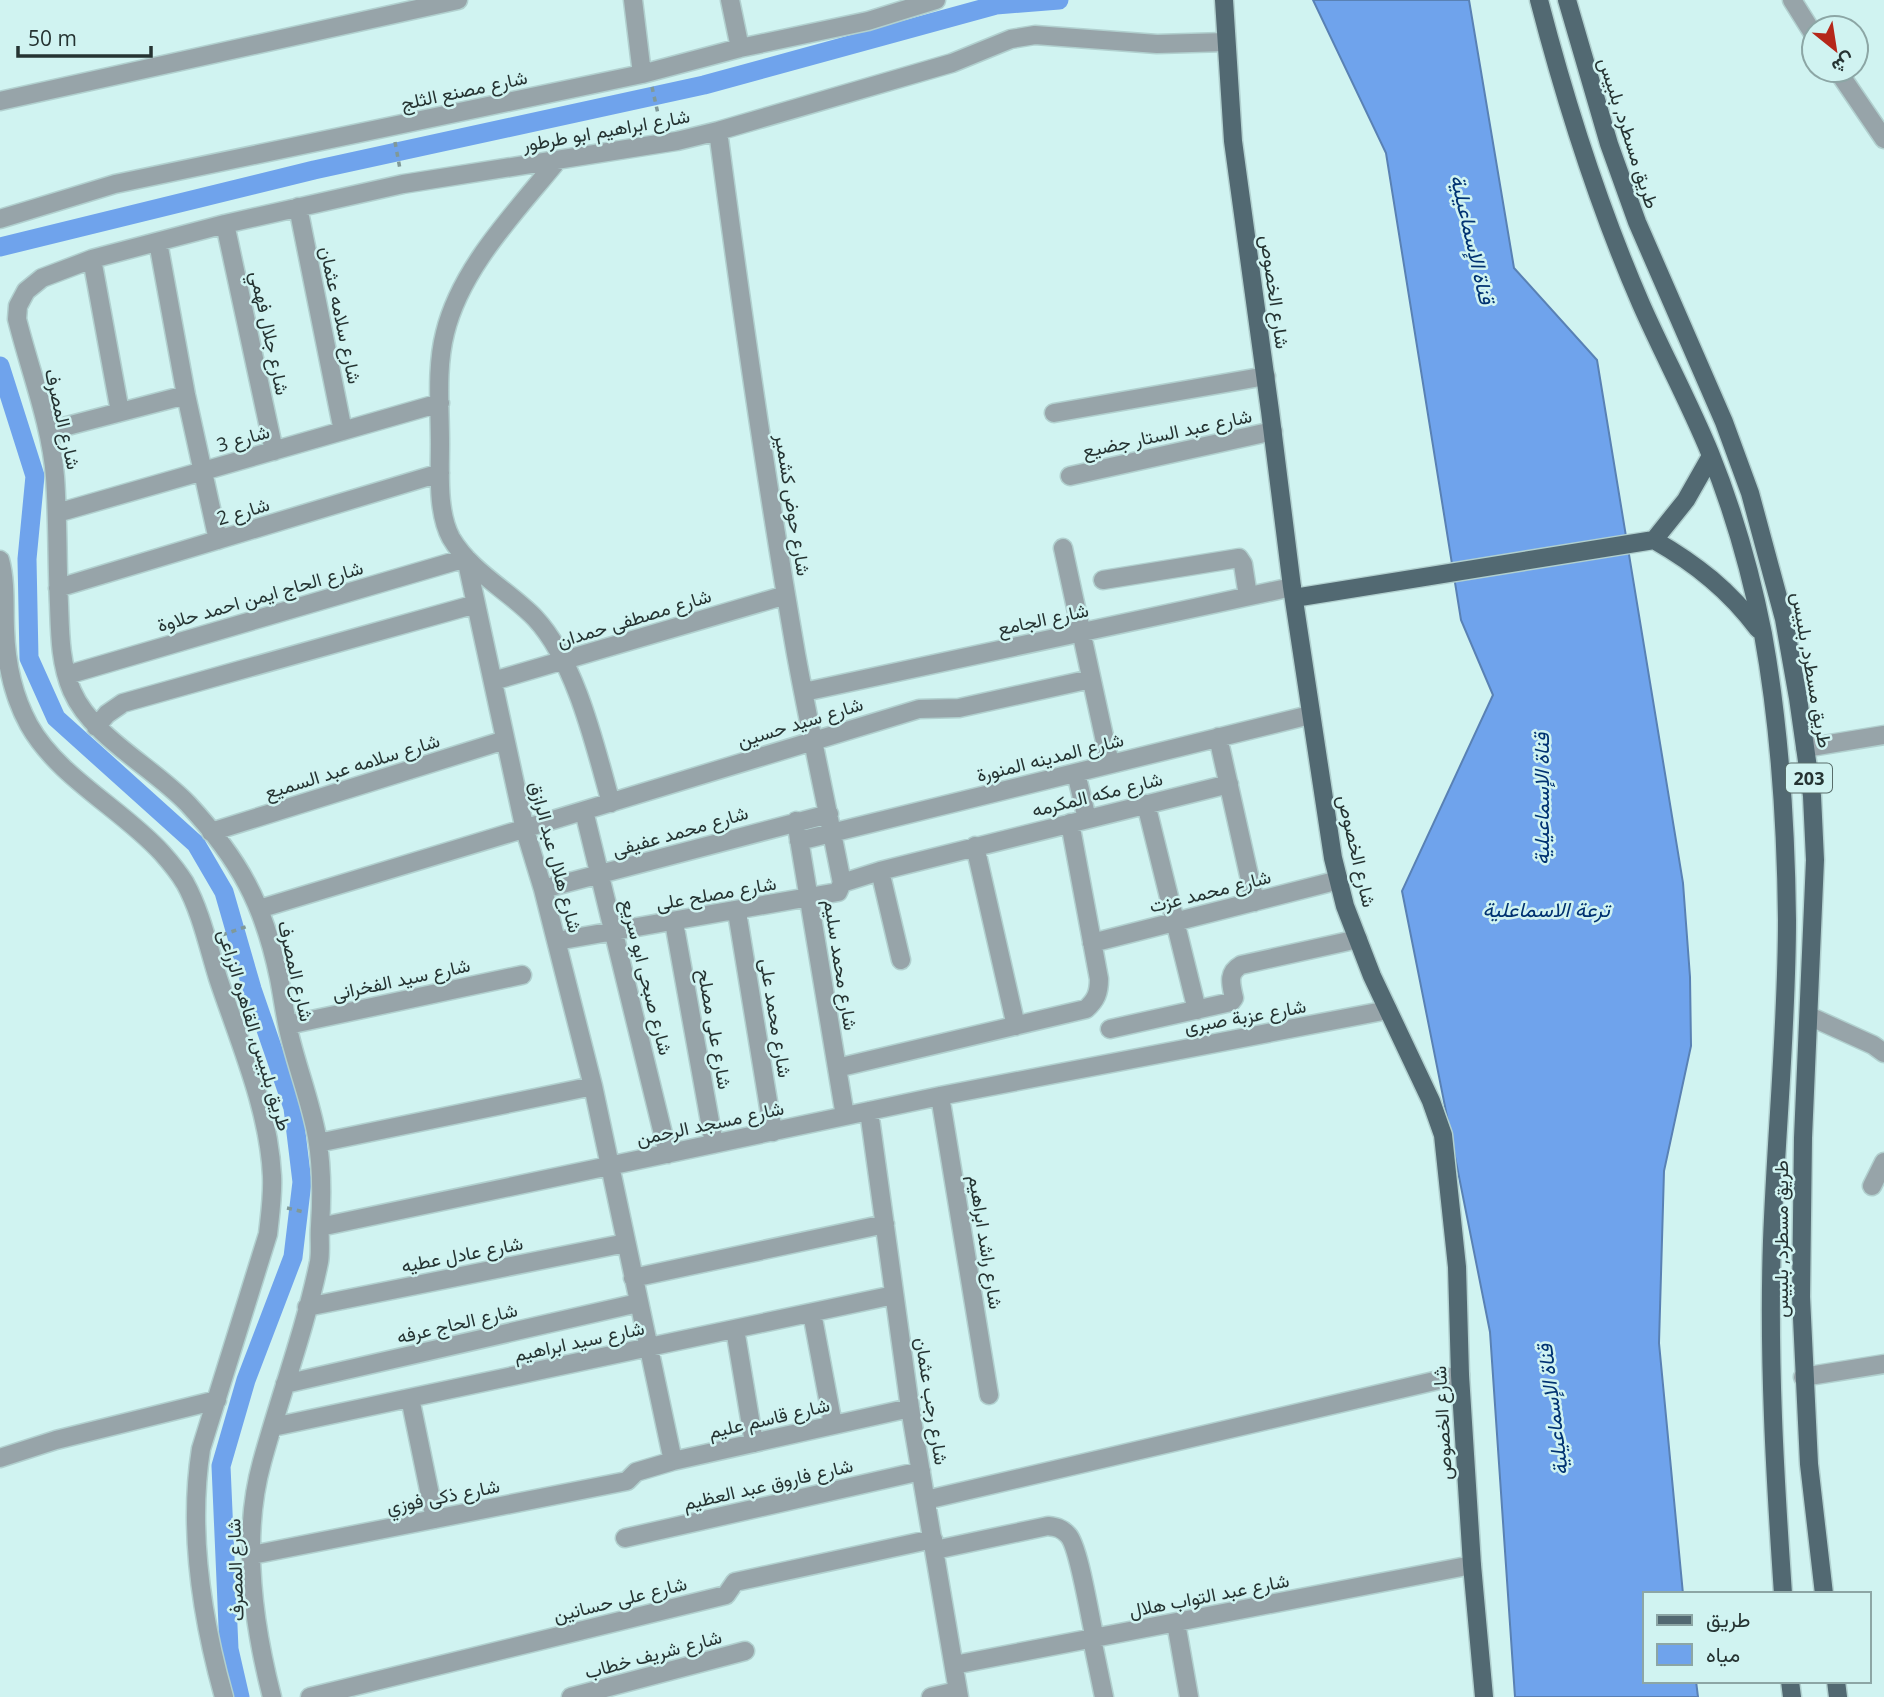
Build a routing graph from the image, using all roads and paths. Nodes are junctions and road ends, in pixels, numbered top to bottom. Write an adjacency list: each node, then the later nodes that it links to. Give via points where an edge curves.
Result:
1 (458, 0): 12 (street)
2 (633, 0): 10 (street)
3 (730, 0): 9 (street)
4 (936, 0): 9 (street, شارع مصنع الثلج, via 868,21)
5 (1223, 0): 8 (main road, شارع الخصوص)
6 (1539, 0): 34 (main road, طريق مسطرد, بلبيس / 203, via 1611,233)
7 (1567, 0): 63 (main road, طريق مسطرد, بلبيس / 203, via 1637,222 1750,493 1784,619)
8 (1226, 43): 14 (street, شارع ابراهيم ابو طرطور, via 1157,44 1035,35 1011,39 952,64); 25 (main road, شارع الخصوص, via 1233,141)
9 (740, 48): 10 (street, شارع مصنع الثلج)
10 (646, 80): 13 (path); 20 (street, شارع مصنع الثلج, via 116,184)
11 (1847, 84): 16 (street)
12 (0, 101)
13 (657, 112)
14 (718, 131): 17 (street, شارع ابراهيم ابو طرطور); 47 (street, شارع حوض كشمير, via 744,333)
15 (393, 135): 18 (path)
16 (1884, 139)
17 (557, 161): 19 (street, شارع ابراهيم ابو طرطور, via 403,184); 27 (street, via 499,232 453,306 444,334)
18 (401, 171)
19 (298, 207): 21 (street, شارع ابراهيم ابو طرطور); 31 (street, شارع سلامه عثمان)
20 (0, 218)
21 (225, 224): 22 (street, شارع ابراهيم ابو طرطور); 33 (street, شارع جلال فهمي)
22 (158, 242): 23 (street, شارع ابراهيم ابو طرطور); 26 (street)
23 (92, 259): 24 (street, شارع ابراهيم ابو طرطور, via 42,278 26,291); 28 (street)
24 (17, 319): 30 (street, شارع المصرف)
25 (1266, 376): 29 (street); 32 (main road, شارع الخصوص)
26 (186, 395): 28 (street); 35 (street)
27 (440, 403): 31 (street, شارع 3); 36 (street)
28 (120, 412): 30 (street)
29 (1054, 413)
30 (48, 431): 38 (street, شارع المصرف)
31 (344, 431): 33 (street, شارع 3)
32 (1273, 431): 37 (street, شارع عبد الستار جضيع); 46 (main road, شارع الخصوص)
33 (274, 451): 35 (street, شارع 3)
34 (1711, 456): 40 (main road, via 1686,500); 51 (main road, طريق مسطرد, بلبيس / 203, via 1746,563)
35 (202, 471): 38 (street, شارع 3); 39 (street)
36 (440, 473): 39 (street, شارع 2); 42 (street, via 444,517 450,536)
37 (1070, 475)
38 (57, 513): 45 (street, شارع المصرف)
39 (218, 540): 45 (street, شارع 2)
40 (1652, 541): 46 (main road, via 1337,592); 51 (main road, via 1680,555 1718,584)
41 (1063, 548): 50 (street)
42 (466, 558): 49 (street, شارع هلال عبد الرازق); 52 (street, via 534,617); 53 (street, شارع الحاج ايمن احمد حلاوة)
43 (0, 560): 134 (street, طريق بلبيس, القاهره الزراعى, via 9,672 19,705 44,748 144,834 184,882 262,1113 272,1176 268,1234)
44 (1103, 580): 48 (street, via 1239,558)
45 (58, 588): 53 (street, شارع المصرف)
46 (1293, 592): 48 (street, شارع الجامع); 57 (main road, شارع الخصوص)
47 (786, 595): 52 (street, شارع مصطفى حمدان); 56 (street, شارع حوض كشمير)
48 (1248, 596): 50 (street, شارع الجامع)
49 (476, 604): 55 (street, شارع هلال عبد الرازق); 58 (street, via 123,703)
50 (1081, 632): 54 (street); 56 (street, شارع الجامع)
51 (1763, 635): 149 (main road, طريق مسطرد, بلبيس / 203, via 1778,745 1787,924 1772,1246)
52 (564, 661): 55 (street, شارع مصطفى حمدان); 67 (street)
53 (67, 675): 58 (street, شارع المصرف, via 81,709)
54 (1091, 679): 61 (street, شارع سيد حسين, via 959,708 919,709); 64 (street)
55 (492, 681): 62 (street, شارع هلال عبد الرازق)
56 (804, 692): 61 (street, شارع حوض كشمير)
57 (1310, 715): 60 (street, شارع المدينه المنورة); 80 (main road, شارع الخصوص)
58 (96, 727): 74 (street, شارع المصرف, via 187,803)
59 (1884, 735): 63 (street)
60 (1218, 737): 64 (street, شارع المدينه المنورة); 66 (street)
61 (814, 739): 67 (street, شارع سيد حسين); 70 (street, شارع حوض كشمير)
62 (505, 740): 73 (street, شارع هلال عبد الرازق); 74 (street, شارع سلامه عبد السميع)
63 (1805, 748): 99 (main road, طريق مسطرد, بلبيس / 203, via 1815,859)
64 (1110, 764): 65 (street, شارع المدينه المنورة)
65 (1076, 773): 72 (street); 75 (street, شارع المدينه المنورة)
66 (1229, 784): 68 (street, شارع مكه المكرمه); 84 (street)
67 (611, 803): 69 (street, شارع سيد حسين)
68 (1146, 804): 72 (street, شارع مكه المكرمه); 88 (street)
69 (584, 811): 73 (street, شارع سيد حسين); 79 (street, شارع صبحى ابو سريع)
70 (829, 814): 71 (street, شارع محمد عفيفى); 75 (street, شارع حوض كشمير)
71 (796, 821): 76 (street, شارع محمد سليم); 79 (street, شارع محمد عفيفى)
72 (1078, 821): 77 (street, شارع مكه المكرمه); 94 (street)
73 (525, 830): 82 (street, شارع هلال عبد الرازق); 85 (street)
74 (211, 832): 85 (street, شارع المصرف, via 243,873)
75 (832, 832): 76 (street, شارع المدينه المنورة); 81 (street, شارع حوض كشمير)
76 (799, 841): 83 (street, شارع محمد سليم)
77 (975, 846): 78 (street, شارع مكه المكرمه); 101 (street)
78 (880, 871): 81 (street, شارع مكه المكرمه); 95 (street)
79 (600, 876): 82 (street, شارع محمد عفيفى); 90 (street, شارع صبحى ابو سريع)
80 (1339, 880): 84 (street, شارع محمد عزت); 92 (main road, شارع الخصوص)
81 (841, 887): 83 (street, شارع مصلح على)
82 (543, 889): 93 (street, شارع هلال عبد الرازق)
83 (808, 898): 86 (street, شارع مصلح على); 105 (street, شارع محمد سليم)
84 (1255, 902): 88 (street, شارع محمد عزت)
85 (259, 909): 100 (street, شارع المصرف)
86 (737, 912): 87 (street, شارع مصلح على); 110 (street, شارع محمد على)
87 (674, 922): 90 (street, شارع مصلح على); 112 (street, شارع على مصلح)
88 (1174, 922): 94 (street, شارع محمد عزت); 97 (street)
89 (248, 926): 91 (path)
90 (614, 932): 93 (street, شارع مصلح على); 113 (street, شارع صبحى ابو سريع)
91 (224, 934)
92 (1357, 939): 97 (street, via 1241,965 1230,977 1233,1000); 98 (main road, شارع الخصوص)
93 (557, 942): 106 (street, شارع هلال عبد الرازق)
94 (1092, 943): 101 (street, via 1099,991 1086,1009)
95 (901, 960)
96 (522, 975): 100 (street, شارع سيد الفخرانى)
97 (1197, 1010): 102 (street)
98 (1388, 1010): 104 (street, شارع عزبة صبرى); 129 (main road, شارع الخصوص, via 1443,1135 1457,1267)
99 (1809, 1016): 103 (street); 130 (main road, طريق مسطرد, بلبيس / 203, via 1800,1218)
100 (288, 1025): 111 (street, شارع المصرف)
101 (1016, 1026): 105 (street)
102 (1110, 1029)
103 (1884, 1054)
104 (1109, 1063): 107 (street, شارع مسجد الرحمن)
105 (837, 1068): 109 (street, شارع محمد سليم)
106 (593, 1086): 111 (street); 115 (street, شارع هلال عبد الرازق)
107 (940, 1096): 108 (street, شارع مسجد الرحمن); 132 (street, شارع راشد ابراهيم)
108 (869, 1111): 109 (street, شارع مسجد الرحمن); 119 (street, شارع رجب عثمان)
109 (845, 1116): 110 (street, شارع مسجد الرحمن)
110 (773, 1132): 112 (street, شارع مسجد الرحمن)
111 (318, 1143): 118 (street, شارع المصرف, via 322,1200)
112 (714, 1144): 113 (street, شارع مسجد الرحمن)
113 (668, 1154): 115 (street, شارع مسجد الرحمن)
114 (1884, 1162): 116 (street)
115 (610, 1166): 118 (street, شارع مسجد الرحمن); 120 (street, شارع هلال عبد الرازق)
116 (1872, 1186)
117 (290, 1209): 118 (path)
118 (316, 1221): 124 (street, شارع المصرف, via 320,1259)
119 (885, 1224): 121 (street); 122 (street, شارع رجب عثمان)
120 (626, 1243): 121 (street, شارع هلال عبد الرازق); 124 (street, شارع عادل عطيه)
121 (633, 1278): 123 (street, شارع هلال عبد الرازق)
122 (894, 1295): 125 (street, شارع سيد ابراهيم); 135 (street, شارع رجب عثمان)
123 (638, 1303): 127 (street, شارع هلال عبد الرازق); 131 (street, شارع الحاج عرفه)
124 (307, 1307): 131 (street, شارع المصرف)
125 (812, 1312): 126 (street, شارع سيد ابراهيم); 136 (street)
126 (735, 1329): 127 (street, شارع سيد ابراهيم); 138 (street)
127 (648, 1348): 133 (street, شارع سيد ابراهيم); 140 (street, شارع هلال عبد الرازق)
128 (1884, 1364): 130 (street)
129 (1460, 1375): 143 (street); 148 (main road, شارع الخصوص)
130 (1803, 1377): 150 (main road, طريق مسطرد, بلبيس / 203)
131 (285, 1384): 137 (street, شارع المصرف)
132 (989, 1395)
133 (410, 1398): 137 (street, شارع سيد ابراهيم); 144 (street)
134 (217, 1400): 139 (street); 157 (street, طريق بلبيس, القاهره الزراعى, via 201,1449 196,1522 207,1620)
135 (911, 1408): 136 (street, شارع قاسم عليم); 142 (street, شارع رجب عثمان)
136 (833, 1425): 138 (street, شارع قاسم عليم)
137 (273, 1427): 147 (street, شارع المصرف, via 255,1499)
138 (754, 1443): 140 (street, شارع قاسم عليم)
139 (0, 1458)
140 (673, 1461): 141 (street, شارع قاسم عليم)
141 (638, 1471): 144 (street, شارع ذكى فوزي, via 627,1481)
142 (921, 1471): 143 (street, شارع رجب عثمان); 145 (street, شارع فاروق عبد العظيم)
143 (926, 1500): 146 (street, شارع رجب عثمان)
144 (435, 1519): 147 (street, شارع ذكى فوزي)
145 (625, 1538)
146 (934, 1544): 152 (street, شارع على حسانين, via 1059,1528 1070,1536 1075,1550); 154 (street, شارع رجب عثمان); 159 (street, شارع على حسانين, via 735,1582 726,1595)
147 (252, 1555): 158 (street, شارع المصرف, via 260,1644)
148 (1472, 1565): 151 (street, شارع عبد التواب هلال); 156 (main road, شارع الخصوص)
149 (1783, 1592)
150 (1824, 1592)
151 (1176, 1623): 152 (street, شارع عبد التواب هلال); 163 (street)
152 (1093, 1639): 154 (street, شارع عبد التواب هلال); 162 (street)
153 (745, 1651): 160 (street, شارع شريف خطاب)
154 (954, 1665): 155 (street, شارع رجب عثمان)
155 (958, 1694): 161 (street)
156 (1480, 1696)
157 (224, 1697)
158 (272, 1697)
159 (310, 1697)
160 (571, 1697)
161 (931, 1697)
162 (1104, 1697)
163 (1189, 1697)

